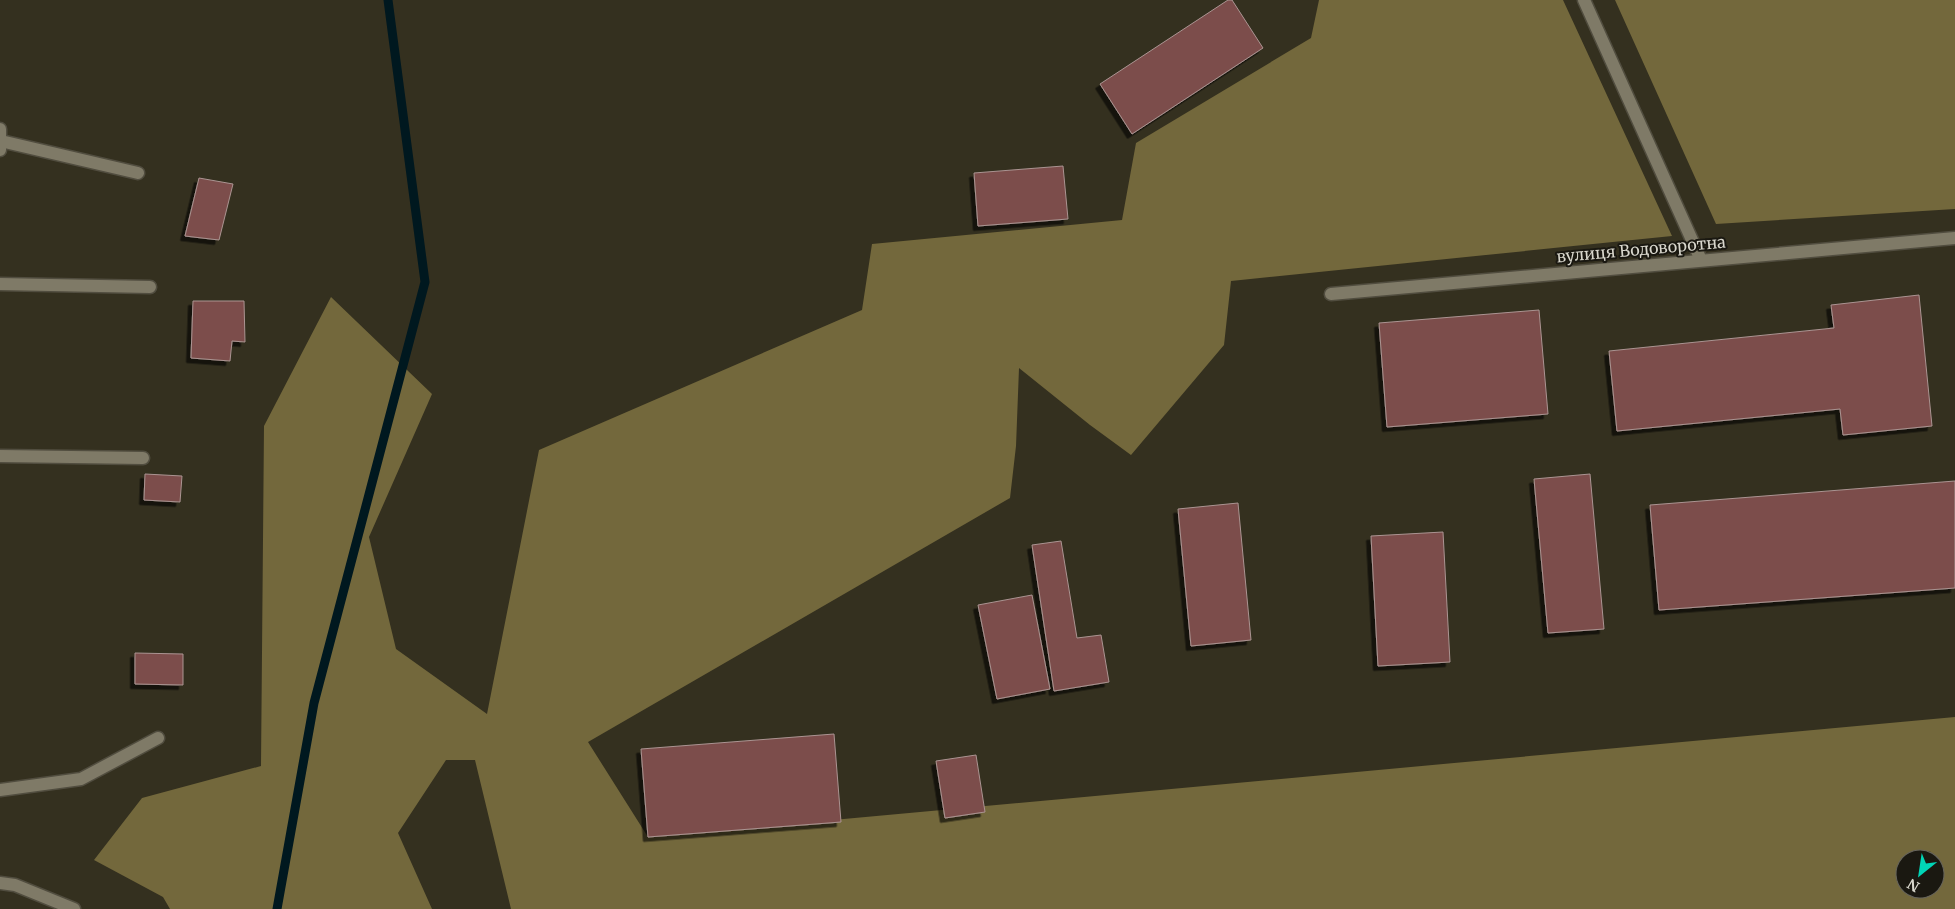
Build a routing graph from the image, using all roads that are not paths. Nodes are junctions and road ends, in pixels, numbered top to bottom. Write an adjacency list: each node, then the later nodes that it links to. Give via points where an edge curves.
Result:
1 (1584, 0): 5 (street)
2 (0, 140): 3 (street)
3 (138, 173)
4 (1955, 238): 5 (street, вулиця Водоворотна)
5 (1700, 260): 8 (street, вулиця Водоворотна)
6 (0, 284): 7 (street)
7 (150, 287)
8 (1331, 294)
9 (0, 456): 10 (street)
10 (144, 458)
11 (158, 738): 12 (street, via 81,779)
12 (0, 790)
13 (0, 883): 14 (street)
14 (74, 909)

